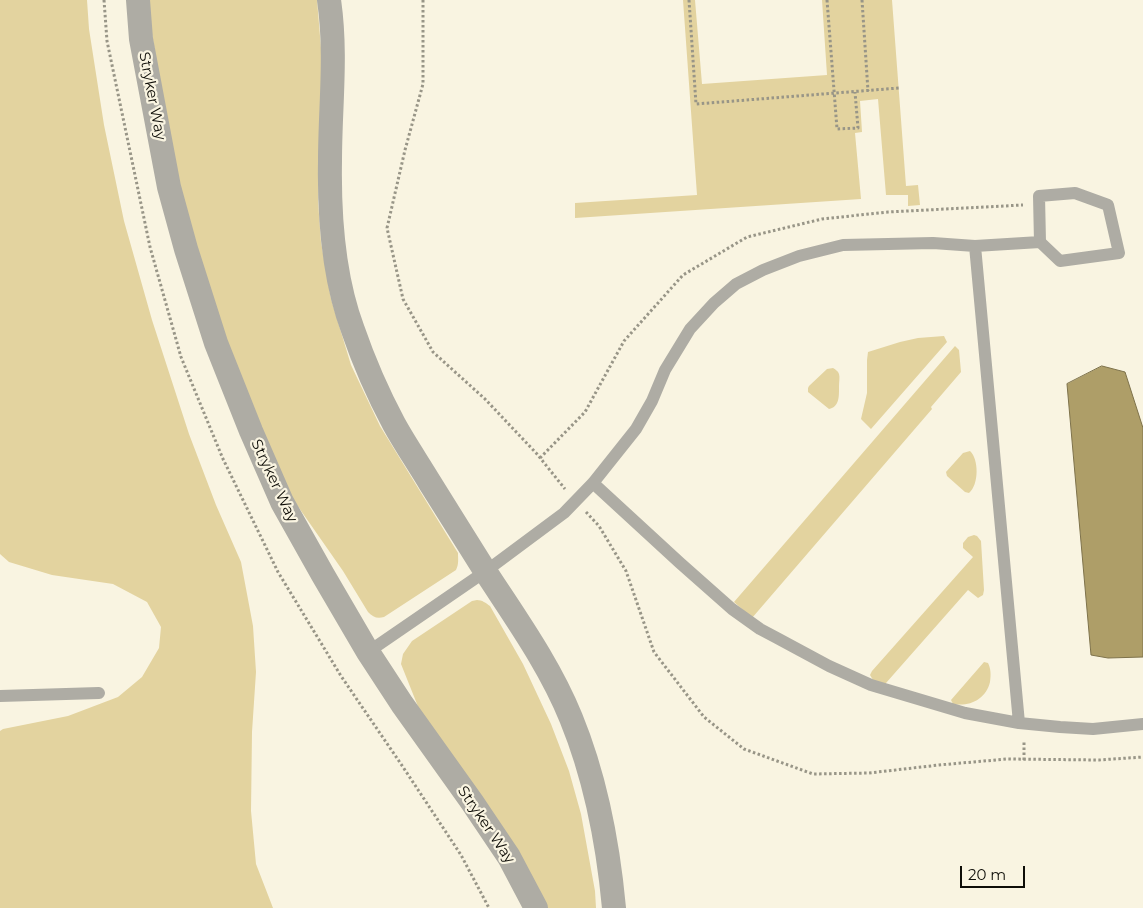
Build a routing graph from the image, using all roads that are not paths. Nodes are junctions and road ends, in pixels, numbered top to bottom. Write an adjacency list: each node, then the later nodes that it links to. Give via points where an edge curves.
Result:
1 (138, 0): 7 (street, Stryker Way, via 141,39 170,187 216,343 282,502)
2 (329, 0): 6 (street, via 334,48 331,211 338,278 352,328 394,424)
3 (1040, 242): 3 (lane, via 1060,261 1119,253 1108,206 1075,193 1039,196); 4 (lane)
4 (976, 246): 5 (lane, via 933,243 843,245 799,256 736,284 690,329 665,370 636,429); 10 (lane)
5 (593, 483): 6 (lane, via 564,513); 10 (lane, via 732,609 768,633 871,685 965,713)
6 (486, 571): 7 (lane); 13 (street, via 555,682 571,717 599,804)
7 (368, 652): 12 (street, Stryker Way, via 509,857)
8 (99, 693): 9 (lane)
9 (0, 696)
10 (1019, 724): 11 (lane, via 1093,728)
11 (1143, 724)
12 (536, 908)
13 (614, 908)

